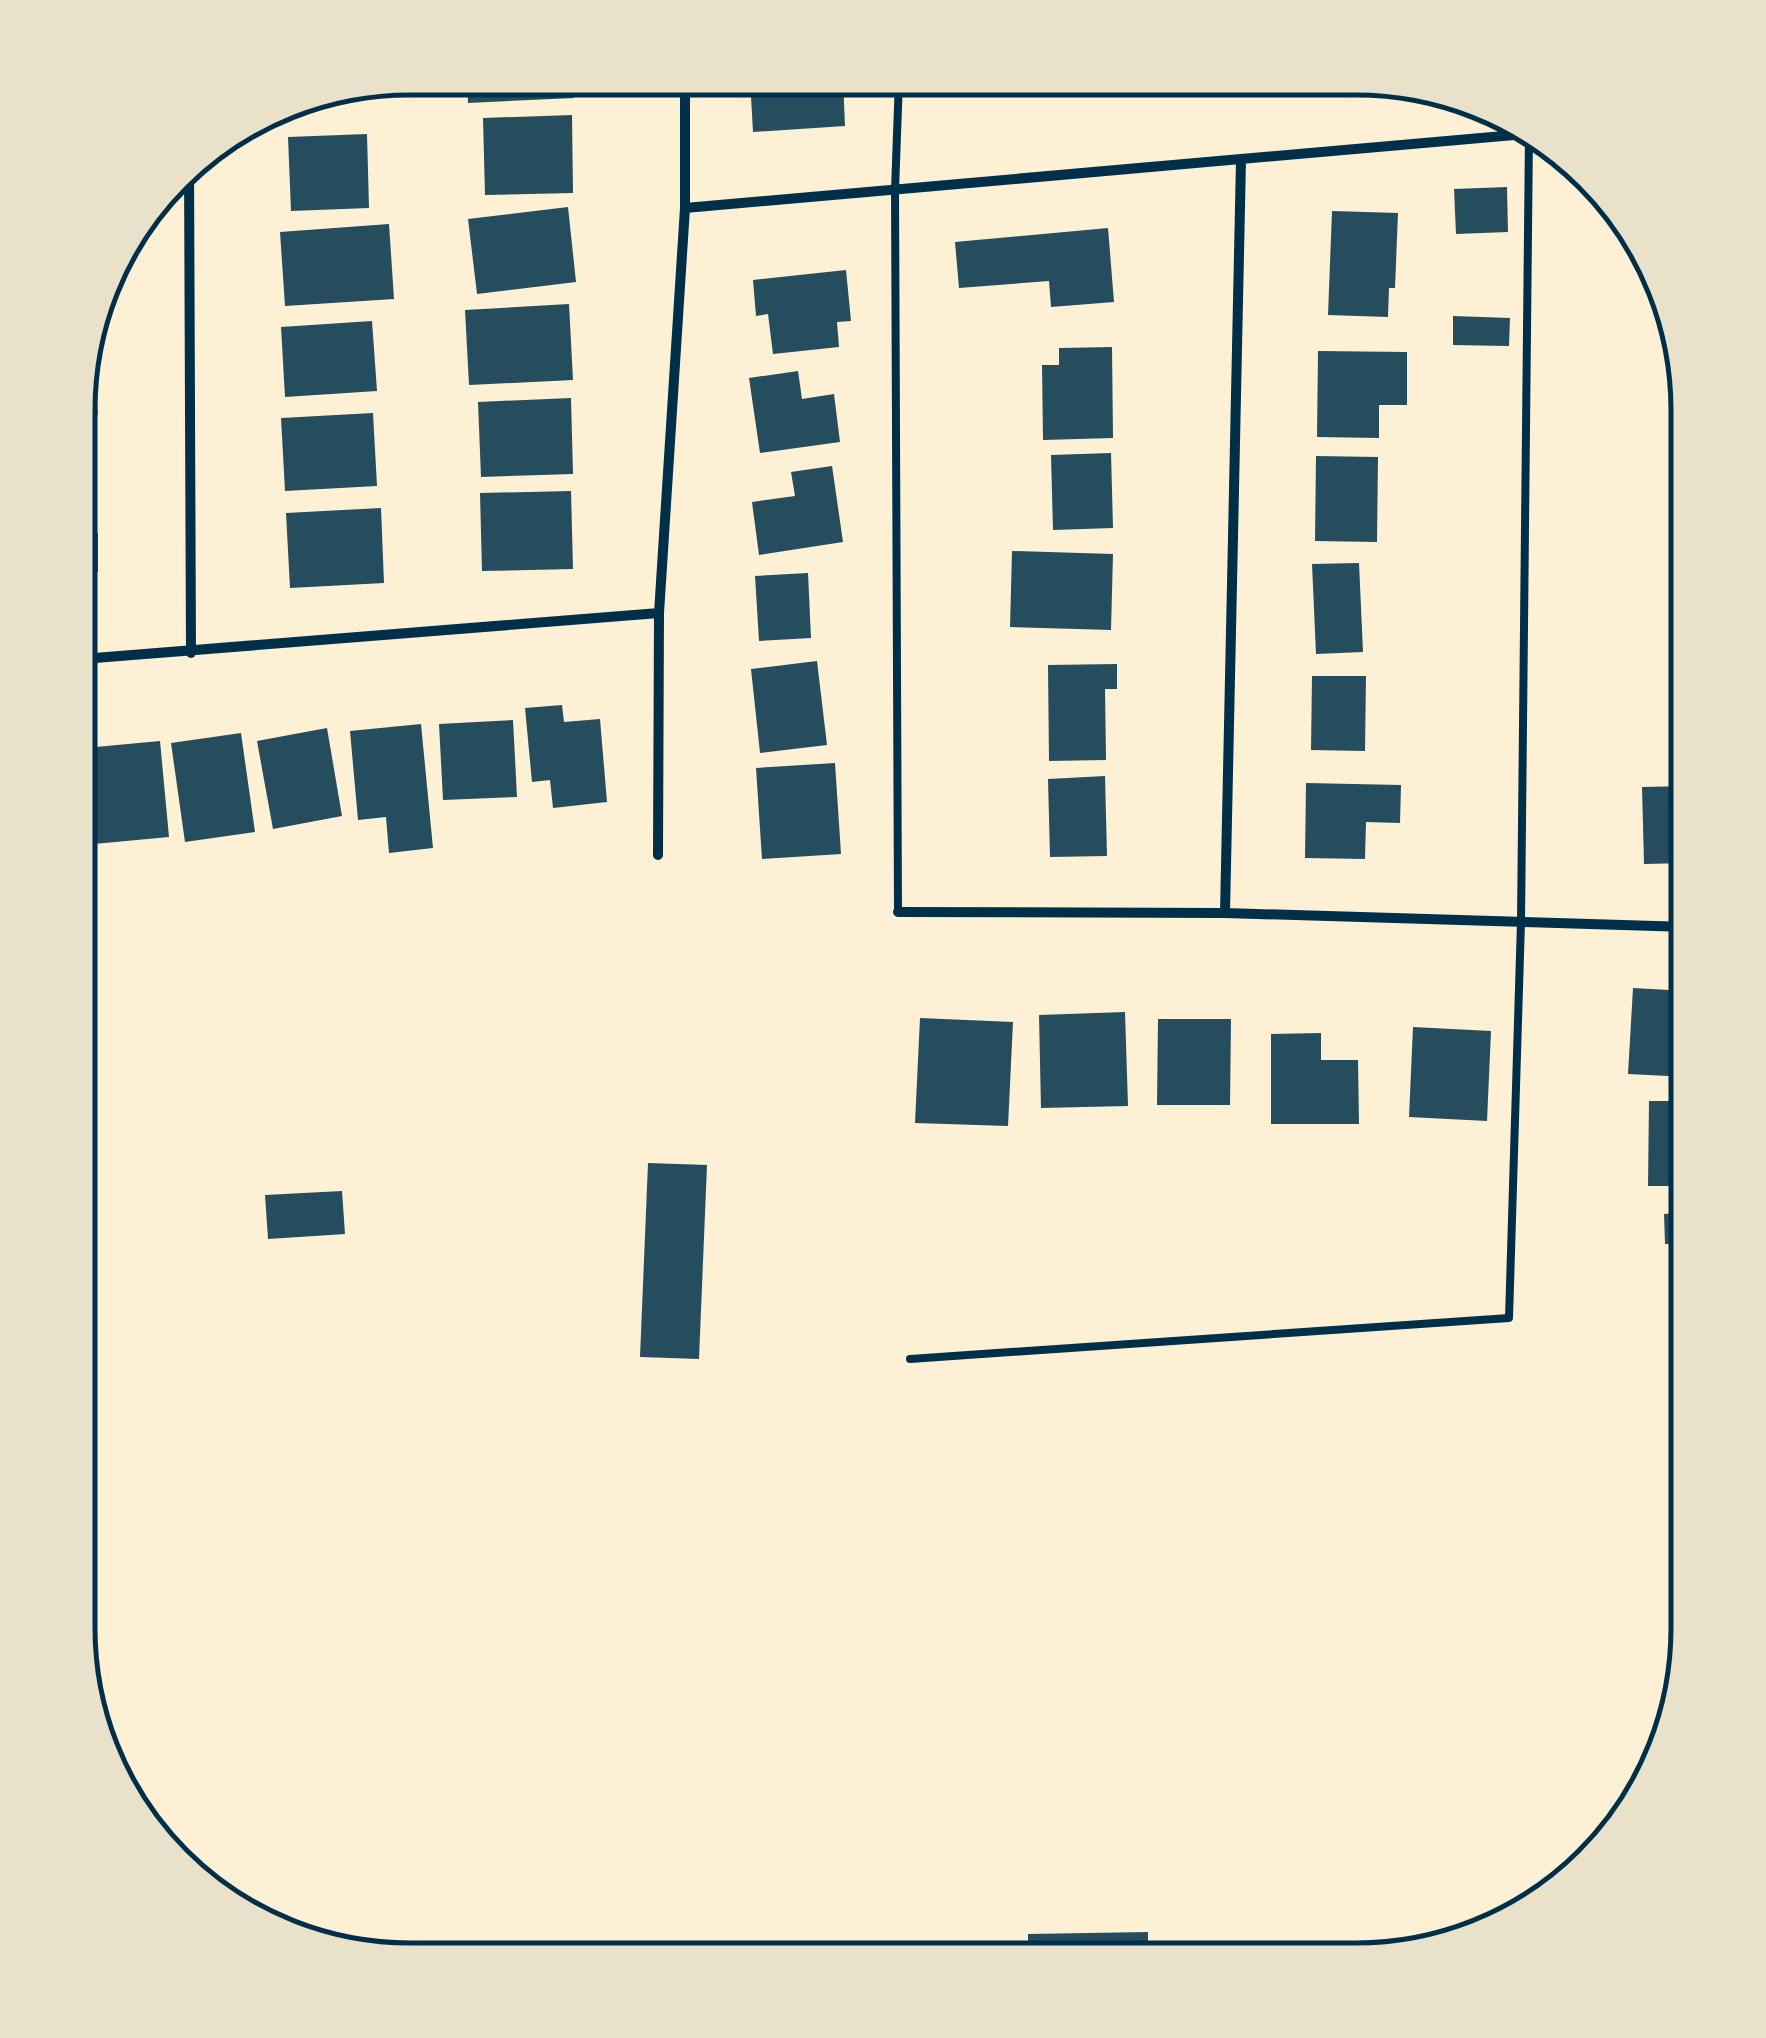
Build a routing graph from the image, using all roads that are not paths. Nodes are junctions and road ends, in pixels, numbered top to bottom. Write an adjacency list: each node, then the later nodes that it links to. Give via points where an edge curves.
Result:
1 (685, 95): 8 (street)
2 (898, 95): 7 (lane)
3 (1508, 135): 5 (street)
4 (1534, 150): 15 (lane)
5 (1241, 160): 7 (street); 14 (street)
6 (189, 186): 10 (street)
7 (895, 190): 8 (street); 13 (lane)
8 (685, 208): 9 (street)
9 (658, 613): 10 (street); 12 (street)
10 (191, 653): 11 (street)
11 (95, 659)
12 (658, 855)
13 (898, 912): 14 (street)
14 (1224, 913): 15 (street)
15 (1521, 922): 16 (street); 17 (lane, via 1509,1318)
16 (1671, 926)
17 (910, 1359)

